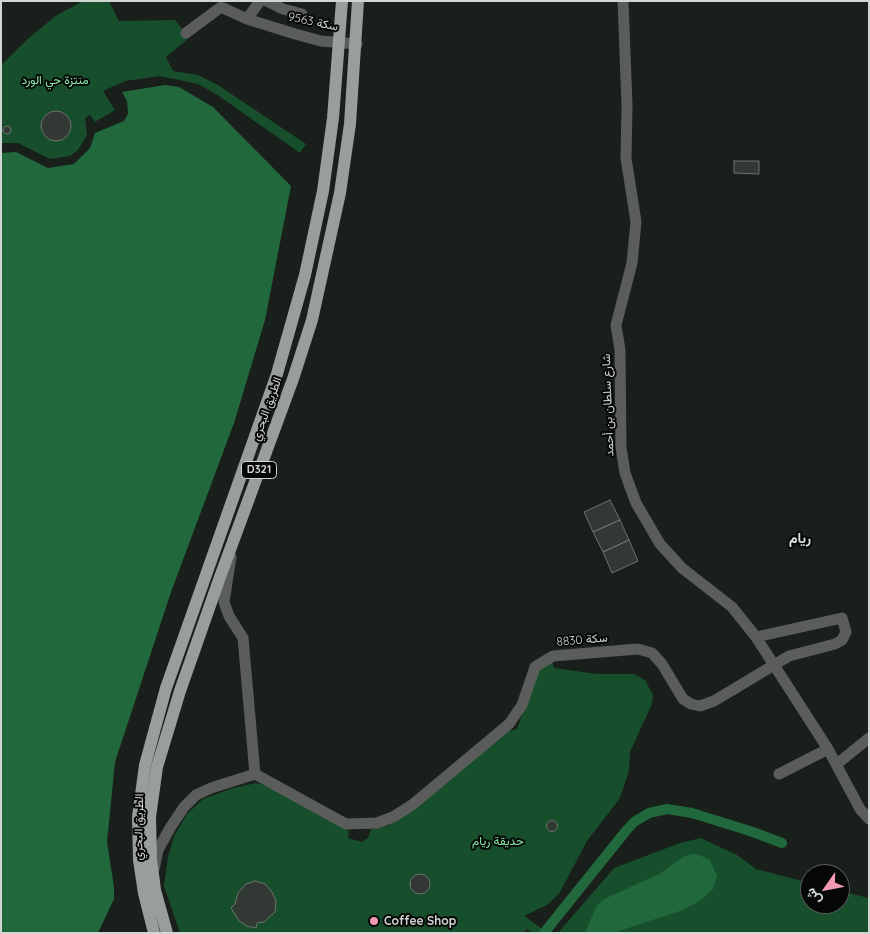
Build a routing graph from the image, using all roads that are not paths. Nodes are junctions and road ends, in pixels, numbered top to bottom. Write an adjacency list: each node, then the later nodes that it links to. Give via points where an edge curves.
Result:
1 (260, 1): 8 (street)
2 (267, 1): 7 (street)
3 (342, 1): 10 (main road, الطريق البحري / D321)
4 (358, 1): 11 (main road, الطريق البحري / D321)
5 (623, 1): 13 (street, شارع سلطان بن أحمد, via 626,158 636,222 632,263 616,325 620,350 620,439 625,473 636,503 660,544 682,568 732,607)
6 (219, 4): 8 (street, سكة 9563); 9 (street, سكة 9563)
7 (302, 14)
8 (247, 19): 10 (street, سكة 9563, via 321,41)
9 (186, 33)
10 (339, 42): 11 (street, سكة 9563); 22 (main road, الطريق البحري / D321, via 323,191 296,313 166,688 145,765 138,839 141,877)
11 (357, 44): 12 (main road, الطريق البحري / D321, via 340,193 322,281 293,379)
12 (234, 540): 18 (street, via 224,602 243,638); 21 (main road, الطريق البحري / D321, via 180,691 157,767 150,817)
13 (756, 637): 14 (street, شارع سلطان بن أحمد); 14 (street, سكة 8830, via 842,618 846,632 842,640 789,656)
14 (774, 664): 16 (street, شارع سلطان بن أحمد); 18 (street, سكة 8830, via 714,702 700,706 683,699 652,653 638,649 553,656 535,667 522,704 509,724 412,805 377,823 346,824)
15 (869, 738): 17 (street)
16 (828, 749): 17 (street, شارع سلطان بن أحمد); 19 (street)
17 (837, 764): 20 (street, شارع سلطان بن أحمد, via 860,809)
18 (255, 774): 21 (street, via 211,788 196,795 184,807 158,850)
19 (779, 774)
20 (869, 819)
21 (153, 876): 23 (main road, الطريق البحري / D321)
22 (154, 933)
23 (167, 933)

